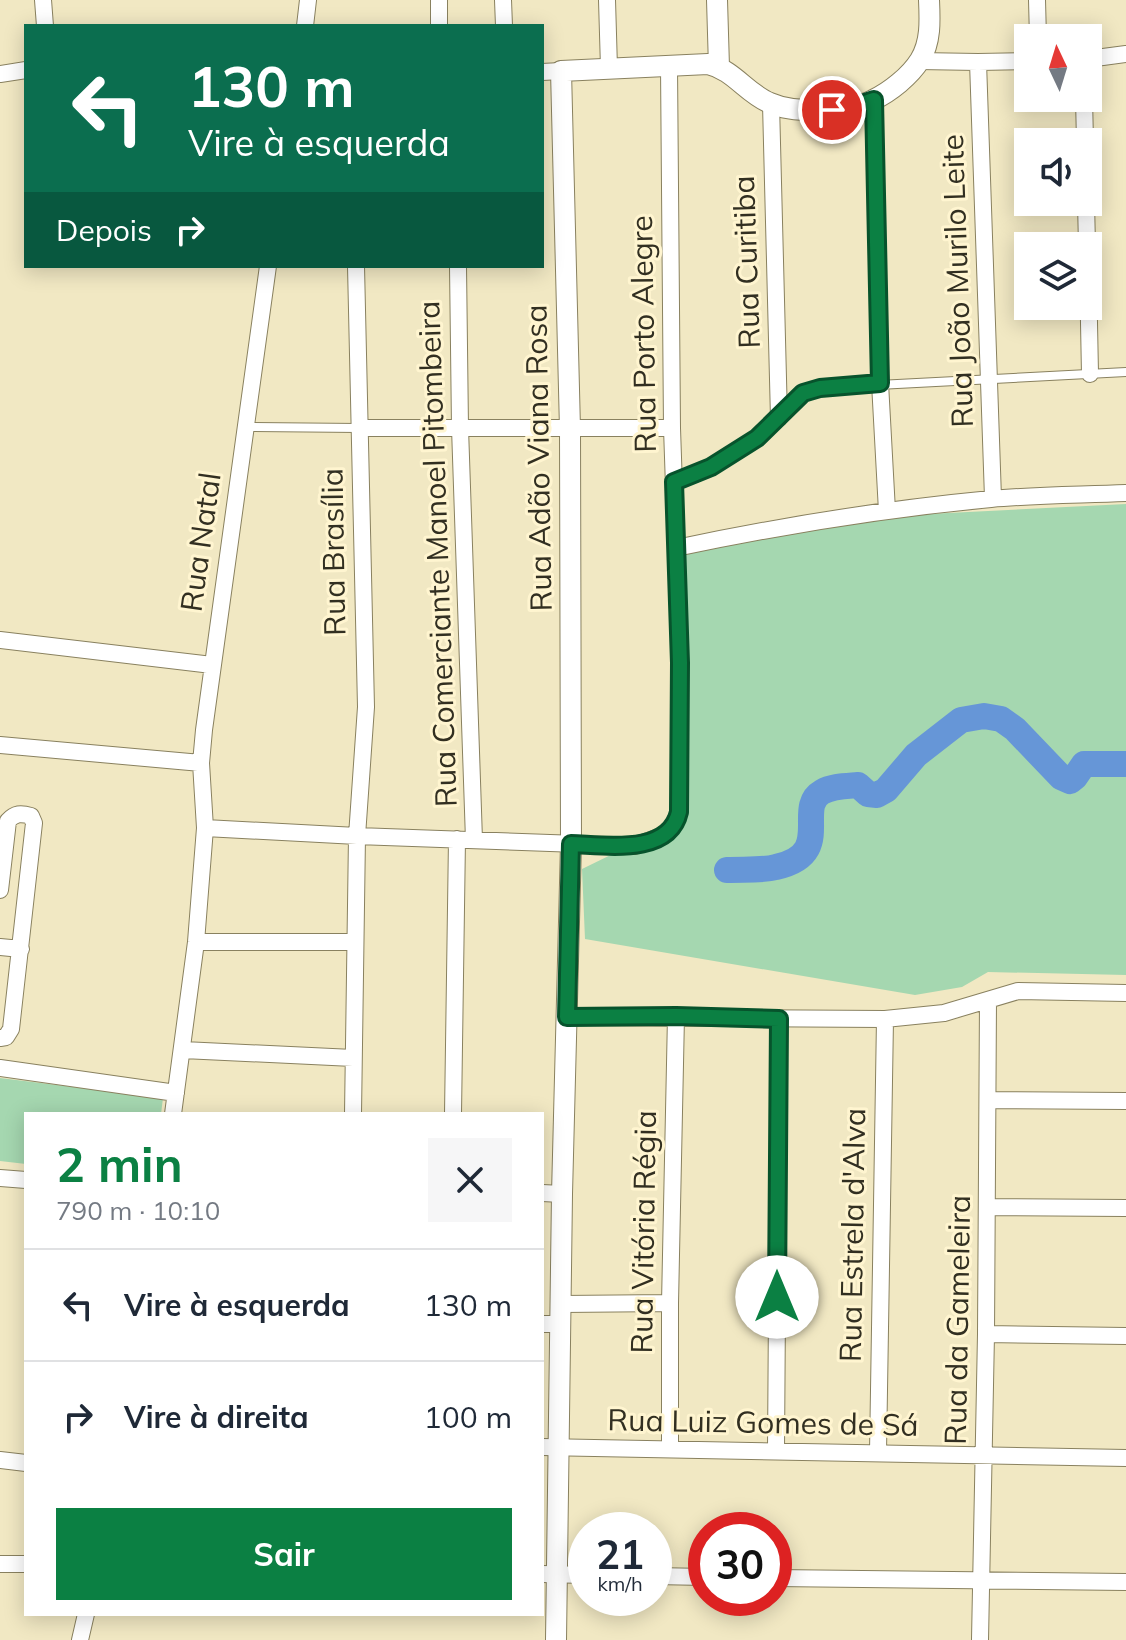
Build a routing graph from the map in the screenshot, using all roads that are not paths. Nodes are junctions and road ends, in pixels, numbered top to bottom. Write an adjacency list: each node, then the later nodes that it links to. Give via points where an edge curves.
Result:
1 (43, 0): 9 (street)
2 (308, 0): 10 (street)
3 (439, 0): 11 (street)
4 (503, 0): 12 (street)
5 (607, 0): 21 (street)
6 (717, 0): 20 (street)
7 (929, 0): 16 (street, via 930,26)
8 (1037, 0): 13 (street)
9 (45, 24)
10 (305, 24)
11 (439, 24)
12 (504, 24)
13 (1038, 24)
14 (1126, 54): 15 (street)
15 (1102, 57)
16 (919, 61): 18 (street); 25 (street)
17 (1014, 61): 18 (street)
18 (978, 62): 33 (street, Rua João Murilo Leite)
19 (669, 66): 20 (street); 21 (street); 39 (street, Rua Porto Alegre)
20 (719, 67): 26 (street)
21 (609, 68): 23 (street)
22 (24, 70): 24 (street)
23 (552, 71): 40 (street, Rua Adão Viana Rosa)
24 (0, 74)
25 (874, 100): 26 (street, via 832,110); 34 (street)
26 (771, 104): 35 (street, Rua Curitiba)
27 (268, 268): 36 (street, Rua Natal)
28 (356, 268): 37 (street, Rua Brasília)
29 (458, 268): 38 (street, Rua Comerciante Manoel Pitombeira)
30 (1089, 320): 32 (street)
31 (1126, 372): 32 (lane)
32 (1090, 374): 33 (lane)
33 (989, 379): 34 (lane); 43 (street, Rua João Murilo Leite)
34 (880, 383): 35 (lane, via 803,393); 44 (street)
35 (779, 418): 41 (lane, via 717,464)
36 (245, 427): 37 (lane); 47 (street, Rua Natal)
37 (359, 428): 38 (street); 51 (street, Rua Brasília, via 366,707)
38 (460, 428): 40 (street); 53 (street, Rua Comerciante Manoel Pitombeira)
39 (672, 428): 40 (street); 41 (street, Rua Porto Alegre)
40 (570, 429): 54 (street, Rua Adão Viana Rosa)
41 (674, 482): 45 (street, Rua Porto Alegre)
42 (1126, 493): 43 (street)
43 (993, 498): 44 (street)
44 (887, 511): 45 (street)
45 (676, 548): 54 (street, Rua Porto Alegre, via 677,822 671,831 634,846)
46 (0, 640): 47 (street)
47 (212, 665): 49 (street, Rua Natal)
48 (0, 745): 49 (street)
49 (201, 763): 50 (street, Rua Natal)
50 (205, 828): 51 (street); 56 (street, Rua Natal)
51 (357, 836): 52 (street); 57 (street, Rua Brasília)
52 (457, 839): 53 (street); 75 (street)
53 (474, 840): 54 (street)
54 (571, 844): 63 (street, Rua Adão Viana Rosa)
55 (0, 890): 59 (street, via 8,821 22,813 31,816)
56 (196, 942): 57 (street); 67 (street, Rua Natal)
57 (354, 942): 68 (street, Rua Brasília)
58 (0, 947): 59 (street)
59 (21, 949): 66 (street, via 11,1029)
60 (1126, 993): 61 (street, via 1018,991)
61 (988, 1000): 65 (street, via 944,1013); 71 (street, Rua da Gameleira)
62 (676, 1016): 63 (street); 64 (street); 81 (street, Rua Vitória Régia)
63 (567, 1017): 78 (street, Rua Adão Viana Rosa)
64 (779, 1019): 65 (street); 87 (street)
65 (885, 1019): 88 (street, Rua Estrela d'Alva)
66 (0, 1038)
67 (183, 1050): 68 (street); 70 (street, Rua Natal)
68 (353, 1058): 74 (street, Rua Brasília)
69 (0, 1068): 70 (street)
70 (176, 1093): 73 (street, Rua Natal)
71 (988, 1100): 72 (street); 79 (street, Rua da Gameleira)
72 (1126, 1101)
73 (173, 1112)
74 (353, 1112)
75 (453, 1112)
76 (0, 1178): 77 (street)
77 (24, 1180)
78 (552, 1194): 82 (street, Rua Adão Viana Rosa)
79 (987, 1207): 80 (street); 83 (street, Rua da Gameleira)
80 (1126, 1208)
81 (670, 1303): 82 (street); 86 (street, Rua Vitória Régia)
82 (555, 1317): 85 (street, Rua Adão Viana Rosa)
83 (986, 1334): 84 (street); 89 (street, Rua da Gameleira)
84 (1126, 1336)
85 (551, 1447): 86 (street, Rua Luiz Gomes de Sá); 95 (street, Rua Adão Viana Rosa)
86 (670, 1449): 87 (street, Rua Luiz Gomes de Sá)
87 (776, 1451): 88 (street, Rua Luiz Gomes de Sá)
88 (878, 1452): 89 (street, Rua Luiz Gomes de Sá)
89 (984, 1455): 90 (street, Rua Luiz Gomes de Sá); 97 (street, Rua da Gameleira)
90 (1126, 1458)
91 (0, 1460): 92 (street)
92 (24, 1463)
93 (0, 1564): 94 (street)
94 (24, 1564)
95 (549, 1575): 101 (street, Rua Adão Viana Rosa)
96 (792, 1578): 97 (street)
97 (981, 1580): 98 (street); 102 (street, Rua da Gameleira)
98 (1126, 1582)
99 (86, 1616): 100 (street)
100 (80, 1640)
101 (556, 1640)
102 (980, 1640)

